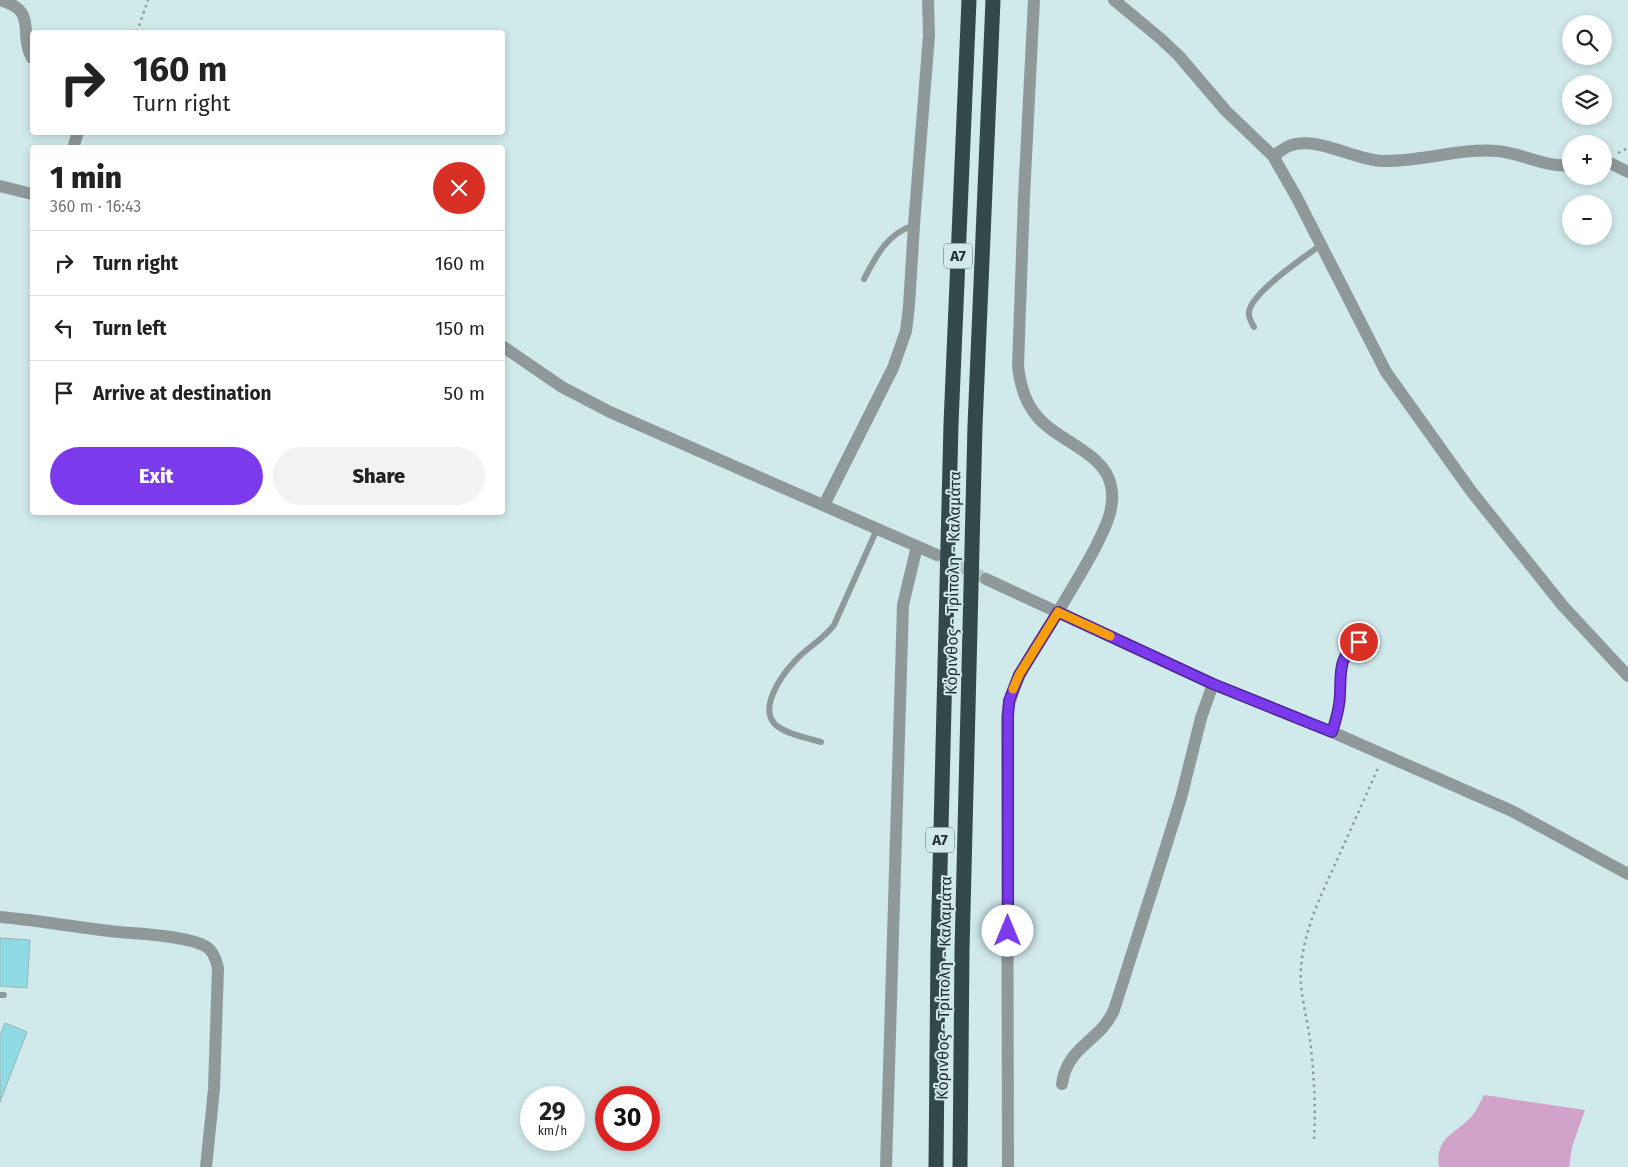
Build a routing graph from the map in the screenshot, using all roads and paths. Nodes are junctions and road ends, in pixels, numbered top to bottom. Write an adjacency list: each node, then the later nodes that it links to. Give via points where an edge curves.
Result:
1 (0, 0): 9 (street, via 15,6 24,16 26,45)
2 (148, 0): 8 (path)
3 (928, 0): 16 (street, via 929,35)
4 (969, 0): 39 (highway, Κόρινθος - Τρίπολη - Καλαμάτα / Α7, via 951,424)
5 (993, 0): 40 (highway, Κόρινθος - Τρίπολη - Καλαμάτα / Α7, via 974,426)
6 (1034, 0): 26 (street, via 1018,366 1021,386 1035,415 1105,470 1113,500 1101,537)
7 (1114, 0): 10 (street, via 1179,56 1226,111)
8 (138, 30)
9 (30, 54)
10 (1273, 156): 12 (street, via 1290,145 1313,144 1380,161 1485,150); 17 (street)
11 (1612, 164): 13 (street)
12 (1562, 166)
13 (1628, 172)
14 (0, 186): 15 (street)
15 (30, 194)
16 (914, 226): 18 (lane, via 890,239); 21 (street, via 909,306 901,348)
17 (1321, 245): 19 (lane, via 1259,296 1249,311); 28 (street, via 1386,372 1471,490 1563,606)
18 (864, 280)
19 (1254, 327)
20 (505, 348): 21 (street, via 562,387 610,412)
21 (824, 505): 22 (street)
22 (877, 528): 23 (street); 31 (lane, via 834,625 795,661 769,703 776,725)
23 (917, 546): 24 (street); 38 (street, via 903,606)
24 (937, 555)
25 (986, 579): 26 (street)
26 (1058, 612): 29 (street); 41 (street, via 1019,675 1009,701)
27 (1372, 639): 30 (lane, via 1351,647 1344,658 1340,672 1339,709)
28 (1628, 676)
29 (1213, 684): 30 (street); 35 (street, via 1116,1004 1101,1030 1072,1056)
30 (1332, 732): 32 (street)
31 (821, 742)
32 (1384, 755): 33 (street, via 1512,812); 36 (path, via 1309,924 1304,947 1301,986 1312,1057)
33 (1628, 874)
34 (0, 917): 37 (street, via 195,942 210,950 218,976 214,1089)
35 (1062, 1084)
36 (1314, 1139)
37 (206, 1167)
38 (886, 1167)
39 (936, 1167)
40 (960, 1167)
41 (1008, 1167)

